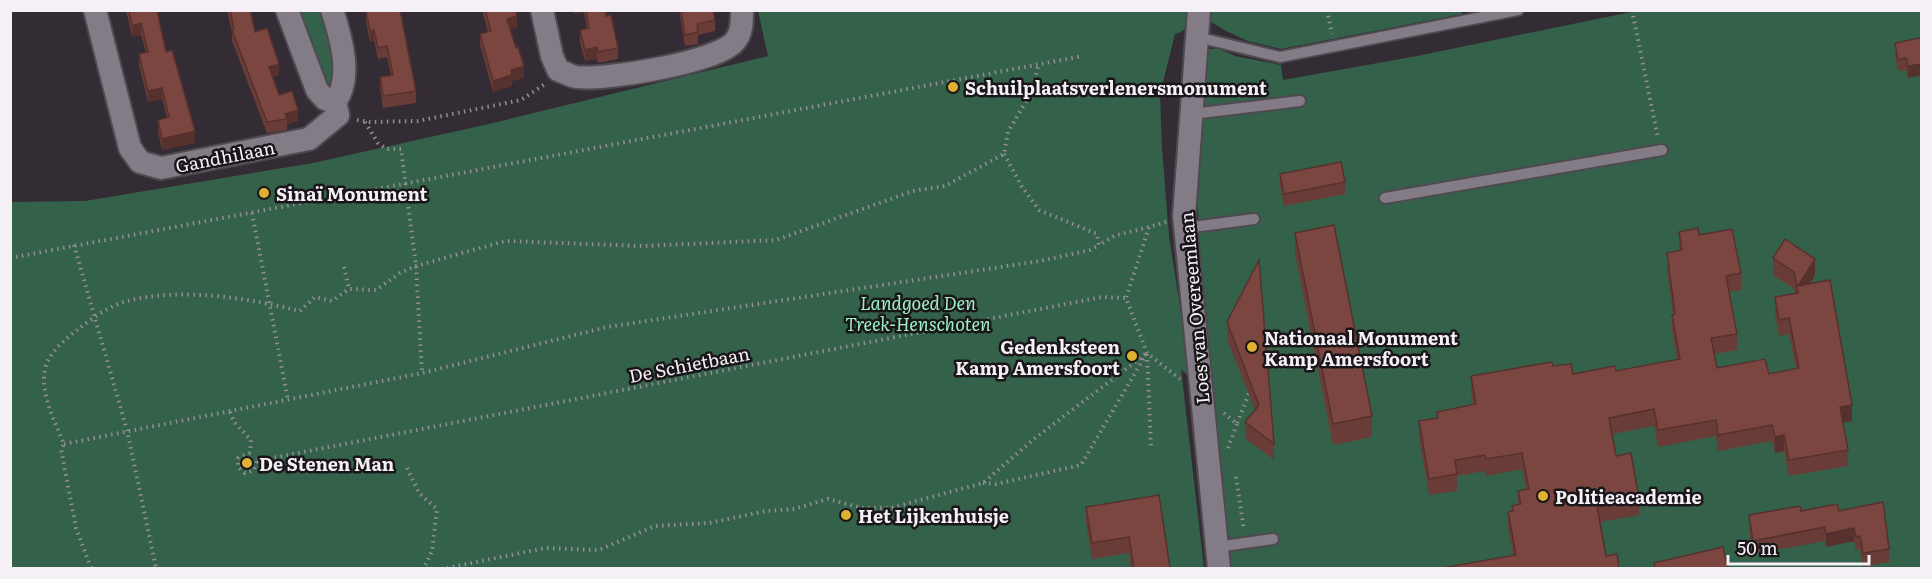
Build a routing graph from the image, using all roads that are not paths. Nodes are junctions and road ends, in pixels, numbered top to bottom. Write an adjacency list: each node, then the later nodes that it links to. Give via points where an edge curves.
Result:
1 (95, 10): 10 (street, Gandhilaan, via 130,148 140,162 161,168 309,139)
2 (287, 10): 10 (street, via 317,90)
3 (332, 10): 10 (street, via 345,78)
4 (542, 10): 5 (street, via 558,70 576,77 632,74 721,53 736,41 742,26)
5 (742, 10)
6 (1199, 10): 8 (street, Loes van Overeemlaan)
7 (1518, 10): 8 (lane, via 1280,57)
8 (1197, 37): 11 (street, Loes van Overeemlaan)
9 (1300, 101): 11 (lane)
10 (337, 108)
11 (1192, 114): 15 (street, Loes van Overeemlaan)
12 (1662, 150): 13 (lane)
13 (1385, 198)
14 (1254, 219): 15 (lane)
15 (1184, 222): 17 (street, Loes van Overeemlaan)
16 (1274, 539): 17 (lane, via 1246,543)
17 (1217, 558)

